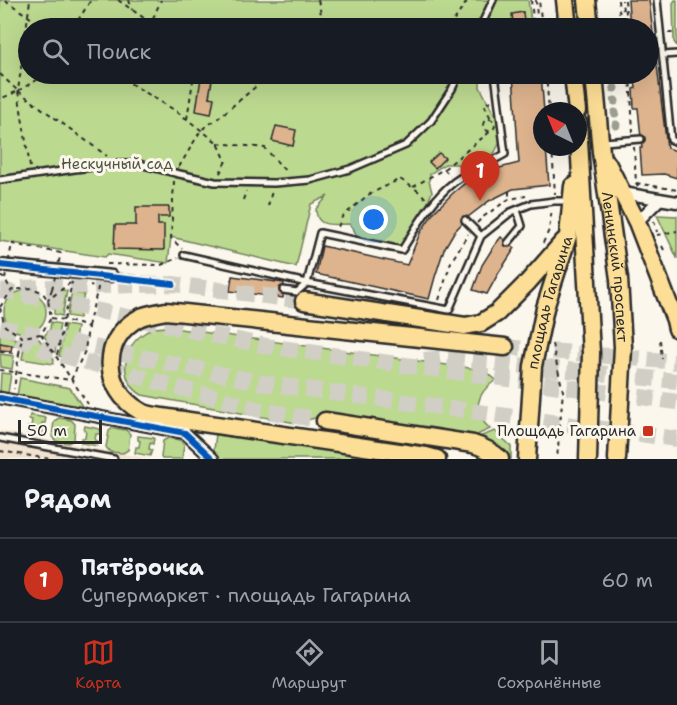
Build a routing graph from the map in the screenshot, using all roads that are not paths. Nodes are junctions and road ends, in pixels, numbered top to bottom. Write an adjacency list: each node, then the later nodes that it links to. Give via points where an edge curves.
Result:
1 (493, 0): 5 (lane)
2 (566, 0): 6 (main road)
3 (587, 0): 7 (main road)
4 (657, 0): 8 (lane)
5 (485, 18)
6 (567, 18)
7 (589, 18)
8 (659, 18)
9 (659, 18): 11 (lane)
10 (677, 54): 11 (lane)
11 (663, 55): 18 (lane)
12 (454, 84): 22 (lane, via 431,121 406,145 350,169 310,180 215,182 140,164 118,164)
13 (496, 84): 24 (lane, via 504,154 454,182)
14 (574, 84): 16 (main road)
15 (595, 84): 19 (main road, Ленинский проспект)
16 (576, 102)
17 (641, 139): 19 (lane)
18 (671, 140)
19 (601, 147): 23 (main road); 52 (main road, Ленинский проспект, via 619,279 623,347)
20 (575, 156): 27 (main road, площадь Гагарина)
21 (580, 156): 51 (main road, Ленинский проспект, via 591,353)
22 (0, 180)
23 (623, 193): 25 (street); 31 (main road)
24 (440, 195): 26 (lane); 38 (lane, via 402,250 320,233)
25 (660, 199): 28 (street); 31 (street)
26 (445, 201)
27 (572, 201): 29 (lane, via 531,204); 33 (main road, площадь Гагарина)
28 (677, 202)
29 (518, 210): 32 (lane); 34 (lane, via 522,226)
30 (465, 220): 32 (lane)
31 (637, 222): 41 (main road)
32 (481, 236): 38 (lane, via 449,310)
33 (568, 236): 40 (main road, via 528,282 481,323 465,326); 50 (main road, площадь Гагарина, via 545,308 533,366)
34 (508, 243)
35 (184, 255): 38 (lane)
36 (0, 265): 37 (street)
37 (112, 276)
38 (307, 283): 39 (lane, via 297,292)
39 (283, 290)
40 (304, 301)
41 (676, 324)
42 (505, 347): 48 (main road, via 166,311 138,318 126,327 110,357 116,387 141,412)
43 (0, 398): 47 (street, via 185,433)
44 (325, 421): 49 (main road, via 473,444)
45 (0, 438): 46 (lane)
46 (114, 459)
47 (213, 459)
48 (437, 459)
49 (500, 459)
50 (527, 459)
51 (588, 459)
52 (618, 459)

